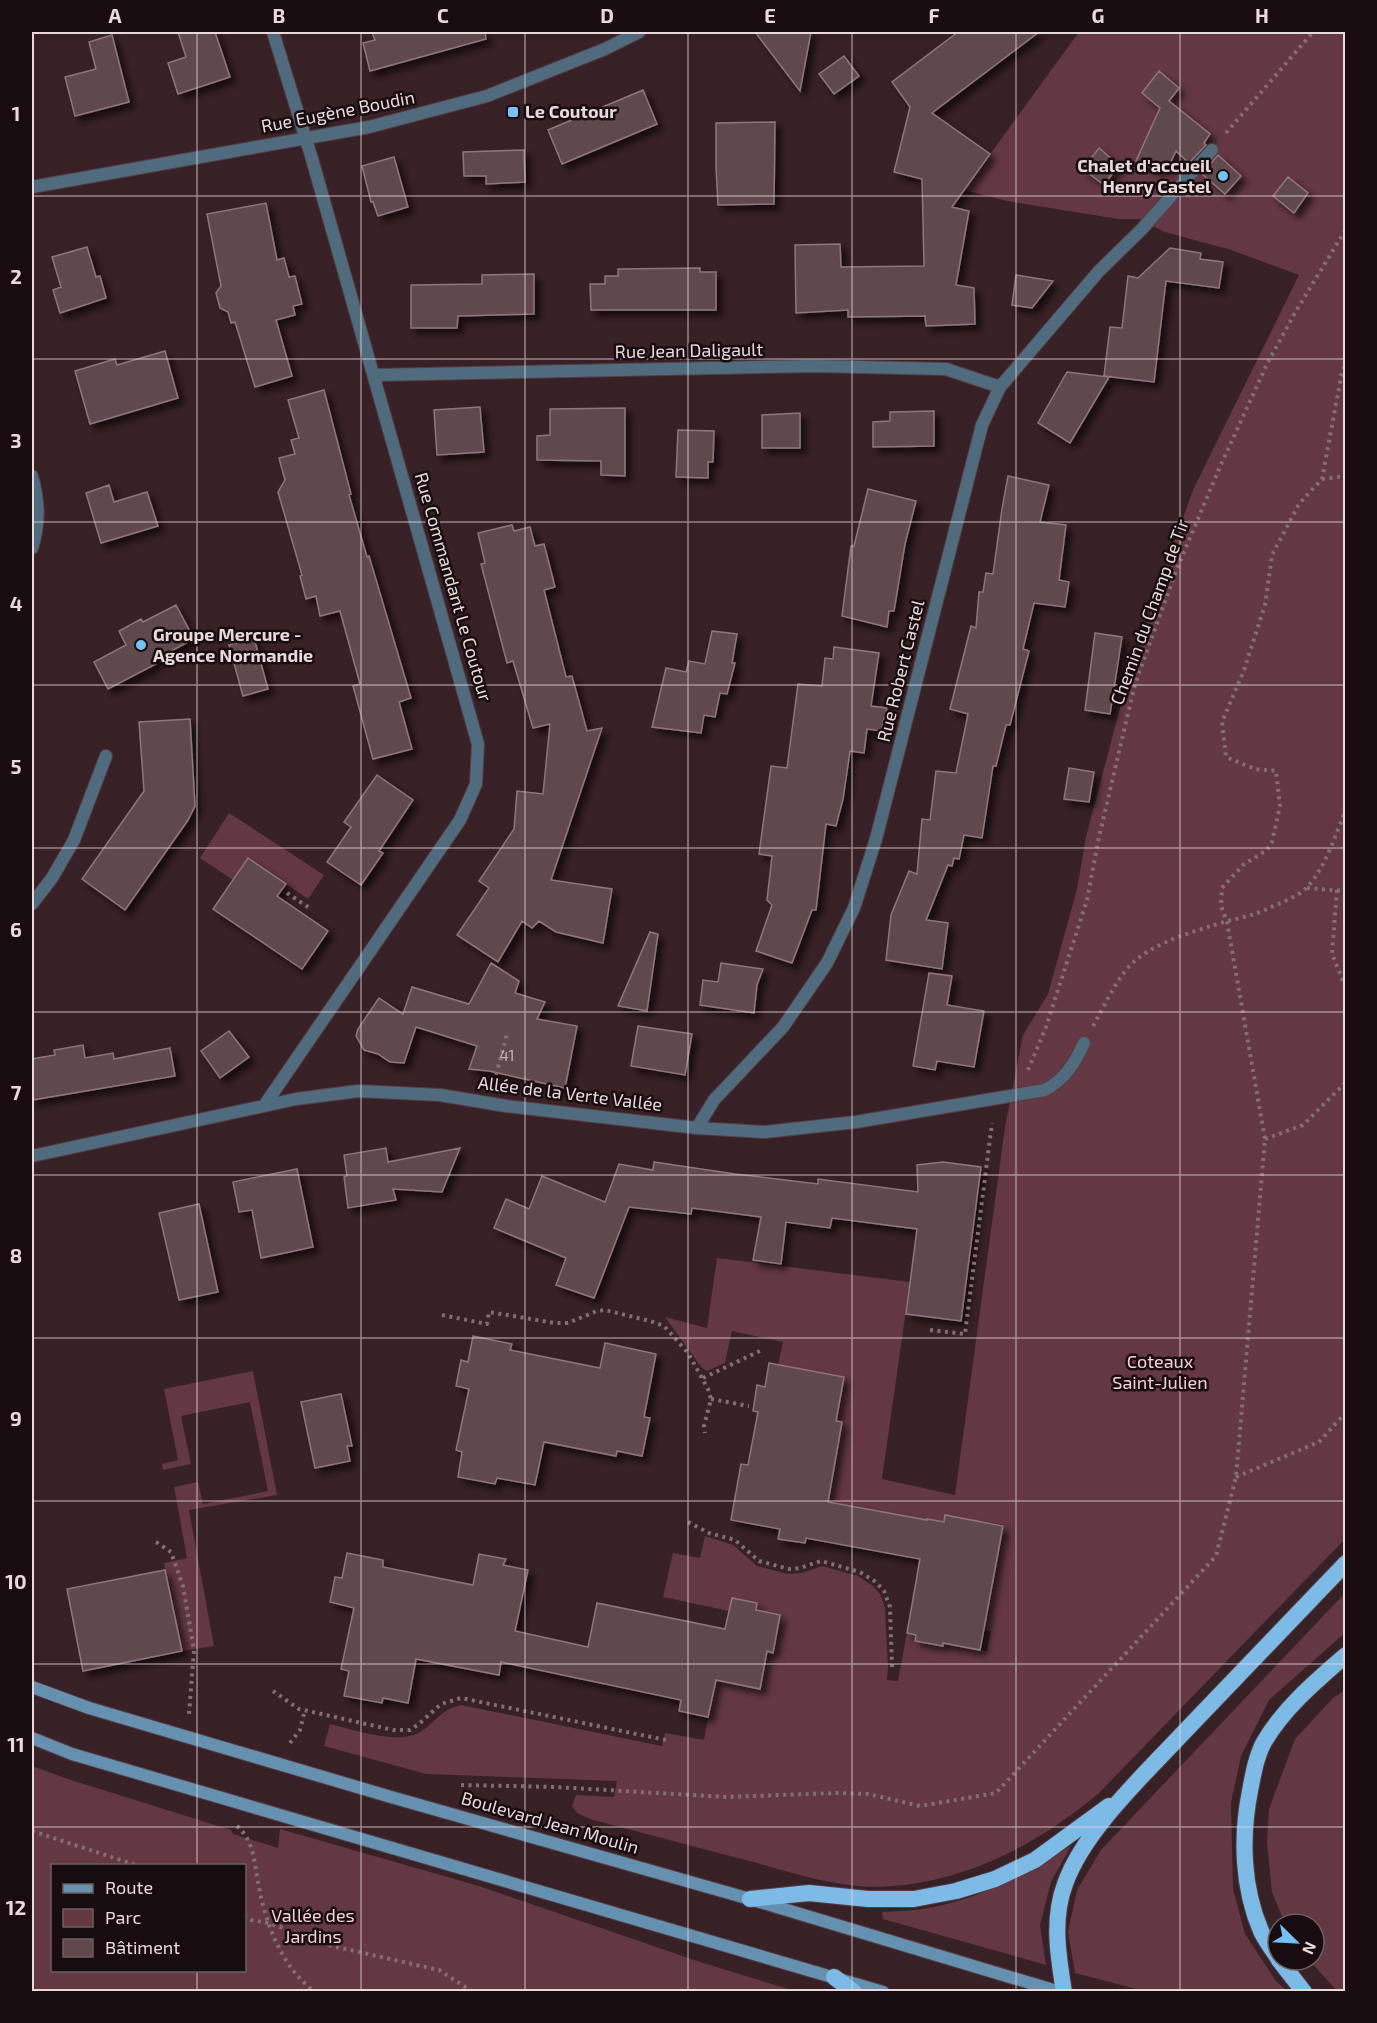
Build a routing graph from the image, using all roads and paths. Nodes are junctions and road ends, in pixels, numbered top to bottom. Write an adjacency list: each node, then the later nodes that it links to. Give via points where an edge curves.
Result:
1 (273, 32): 4 (street, Rue Commandant Le Coutour)
2 (639, 32): 4 (street, Rue Eugène Boudin, via 487,96 369,127)
3 (1313, 32): 5 (path)
4 (306, 138): 6 (street, Rue Eugène Boudin); 9 (street, Rue Commandant Le Coutour)
5 (1212, 150): 10 (street, Rue Robert Castel, via 1099,271)
6 (32, 187)
7 (1346, 229): 29 (path, Chemin du Champ de Tir, via 1267,364 1176,572 1134,684 1087,900 1046,1027)
8 (1346, 364): 13 (path)
9 (375, 375): 10 (street, Rue Jean Daligault, via 910,368 946,369); 30 (street, Rue Commandant Le Coutour, via 478,744 476,784 460,820)
10 (1000, 387): 32 (street, Rue Robert Castel, via 982,425 876,839 854,908 827,963 783,1027 714,1100)
11 (32, 476): 14 (street, via 38,499)
12 (1346, 476): 13 (path)
13 (1322, 479): 23 (path, via 1299,504 1272,555 1265,605 1222,722 1226,757 1255,769 1276,771 1280,806 1267,850 1243,865 1222,888 1221,906)
14 (32, 548)
15 (106, 756): 21 (street, via 74,840)
16 (1346, 810): 17 (path, via 1319,870)
17 (1306, 888): 18 (path); 23 (path, via 1254,915)
18 (1336, 890): 19 (path); 24 (path, via 1332,954)
19 (1346, 891)
20 (287, 893): 22 (path)
21 (32, 904)
22 (311, 909)
23 (1227, 922): 26 (path, via 1154,948 1131,964); 33 (path)
24 (1346, 982)
25 (507, 1034): 27 (path)
26 (1084, 1043): 29 (street, Allée de la Verte Vallée, via 1073,1066 1061,1079 1045,1090)
27 (494, 1082)
28 (1346, 1082): 33 (path, via 1303,1125)
29 (1018, 1095): 32 (street, Allée de la Verte Vallée, via 856,1122 765,1132)
30 (264, 1106): 32 (street, Allée de la Verte Vallée, via 358,1091 430,1095); 34 (street, Allée de la Verte Vallée)
31 (992, 1123): 36 (path, via 965,1334)
32 (697, 1128)
33 (1265, 1139): 43 (path)
34 (32, 1156)
35 (442, 1315): 38 (path, via 487,1324 489,1312 568,1323 605,1310 664,1326)
36 (930, 1330)
37 (764, 1349): 38 (path)
38 (702, 1378): 39 (path)
39 (711, 1399): 40 (path); 42 (path)
40 (749, 1406)
41 (1346, 1412): 43 (path, via 1319,1442)
42 (705, 1433)
43 (1236, 1477): 56 (path, via 1216,1556 996,1794 920,1806 868,1794 726,1797)
44 (688, 1522): 48 (path, via 735,1540 759,1561 789,1569 821,1561 860,1572 876,1582 890,1607)
45 (156, 1542): 52 (path, via 171,1552 183,1586 194,1650)
46 (1346, 1563): 57 (highway)
47 (1346, 1655): 64 (highway, via 1278,1721 1263,1744 1254,1769 1245,1818 1246,1867 1251,1900)
48 (892, 1666)
49 (32, 1687): 61 (main road, Boulevard Jean Moulin, via 89,1708)
50 (273, 1691): 51 (path)
51 (305, 1710): 54 (path, via 372,1727 410,1730 441,1704 461,1698); 55 (path, via 300,1730)
52 (189, 1714)
53 (32, 1738): 66 (main road, via 83,1757)
54 (666, 1740)
55 (290, 1743)
56 (461, 1785)
57 (1124, 1795): 61 (highway, via 1035,1860 995,1879 956,1891 914,1899 809,1893); 71 (highway, via 1073,1864 1064,1886 1057,1932)
58 (236, 1825): 63 (path, via 251,1844)
59 (32, 1831): 60 (path)
60 (133, 1864)
61 (750, 1899): 71 (main road, Boulevard Jean Moulin)
62 (246, 1917): 63 (path)
63 (269, 1923): 67 (path, via 286,1962); 68 (path, via 328,1945 439,1970)
64 (1266, 1938)
65 (1289, 1972): 72 (highway)
66 (834, 1977): 69 (highway); 70 (main road)
67 (315, 1992)
68 (473, 1992)
69 (854, 1992)
70 (883, 1992)
71 (1062, 1992)
72 (1304, 1992)

